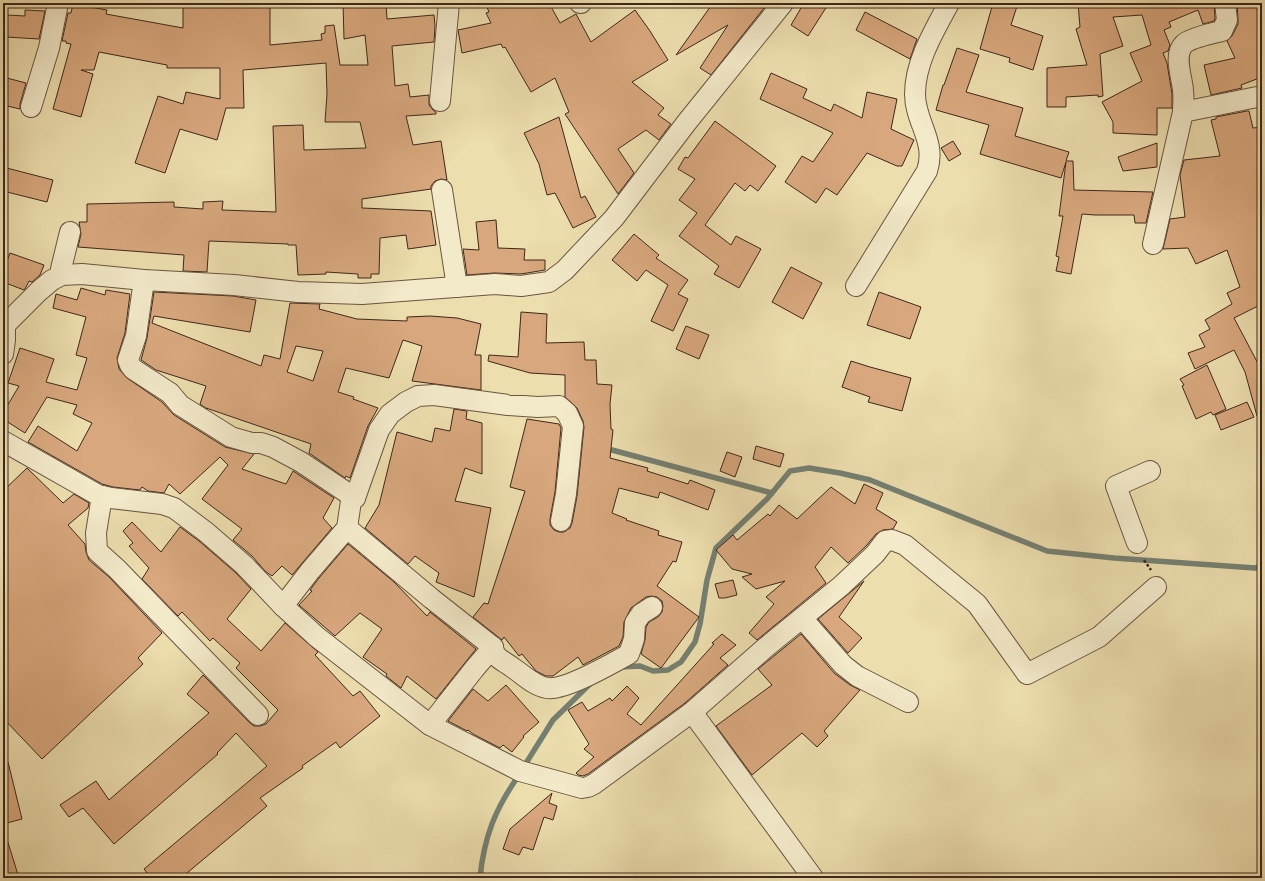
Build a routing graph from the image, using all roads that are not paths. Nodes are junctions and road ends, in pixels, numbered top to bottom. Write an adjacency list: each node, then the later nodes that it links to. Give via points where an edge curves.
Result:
1 (58, 3): 8 (street, via 49,48)
2 (449, 3): 7 (street)
3 (783, 3): 16 (street, via 614,218 565,270 549,282 521,286 495,284)
4 (949, 3): 15 (street, via 917,75 915,95 929,145 930,163)
5 (1225, 3): 9 (street, via 1227,20 1222,31 1191,40 1180,50)
6 (1262, 96): 9 (street)
7 (440, 101)
8 (31, 107)
9 (1183, 112): 12 (street)
10 (442, 190): 16 (street)
11 (70, 232): 13 (street, via 60,269)
12 (1153, 244)
13 (62, 275): 14 (street, via 82,274); 17 (street, via 38,291)
14 (144, 280): 16 (street, via 234,285 298,292 362,294); 22 (street, via 136,336 128,360 133,369 231,437 277,448)
15 (856, 286)
16 (457, 287)
17 (4, 325): 18 (street)
18 (3, 354)
19 (3, 441): 21 (street)
20 (1150, 471): 25 (street, via 1116,486)
21 (102, 496): 27 (street, via 174,508 244,565); 33 (street, via 96,533 97,550)
22 (355, 498): 23 (street, via 379,430 390,414 418,396 434,395 508,405 559,406 567,413 573,426); 24 (street, via 351,501)
23 (561, 521)
24 (347, 528): 27 (street, via 310,570); 30 (street)
25 (1140, 550)
26 (1155, 580): 29 (street, via 1099,637 1027,674 977,604 905,544 897,542 885,542 841,586)
27 (284, 606): 34 (street, via 342,658)
28 (652, 607): 30 (street, via 641,614 635,623 634,639 629,654 596,672 557,687 549,688 533,682 498,658)
29 (802, 618): 31 (street, via 843,665 857,676); 32 (street)
30 (493, 647): 34 (street)
31 (908, 702)
32 (692, 712): 34 (street, via 594,784 582,788 512,767); 35 (street)
33 (258, 715)
34 (430, 726)
35 (813, 878)

